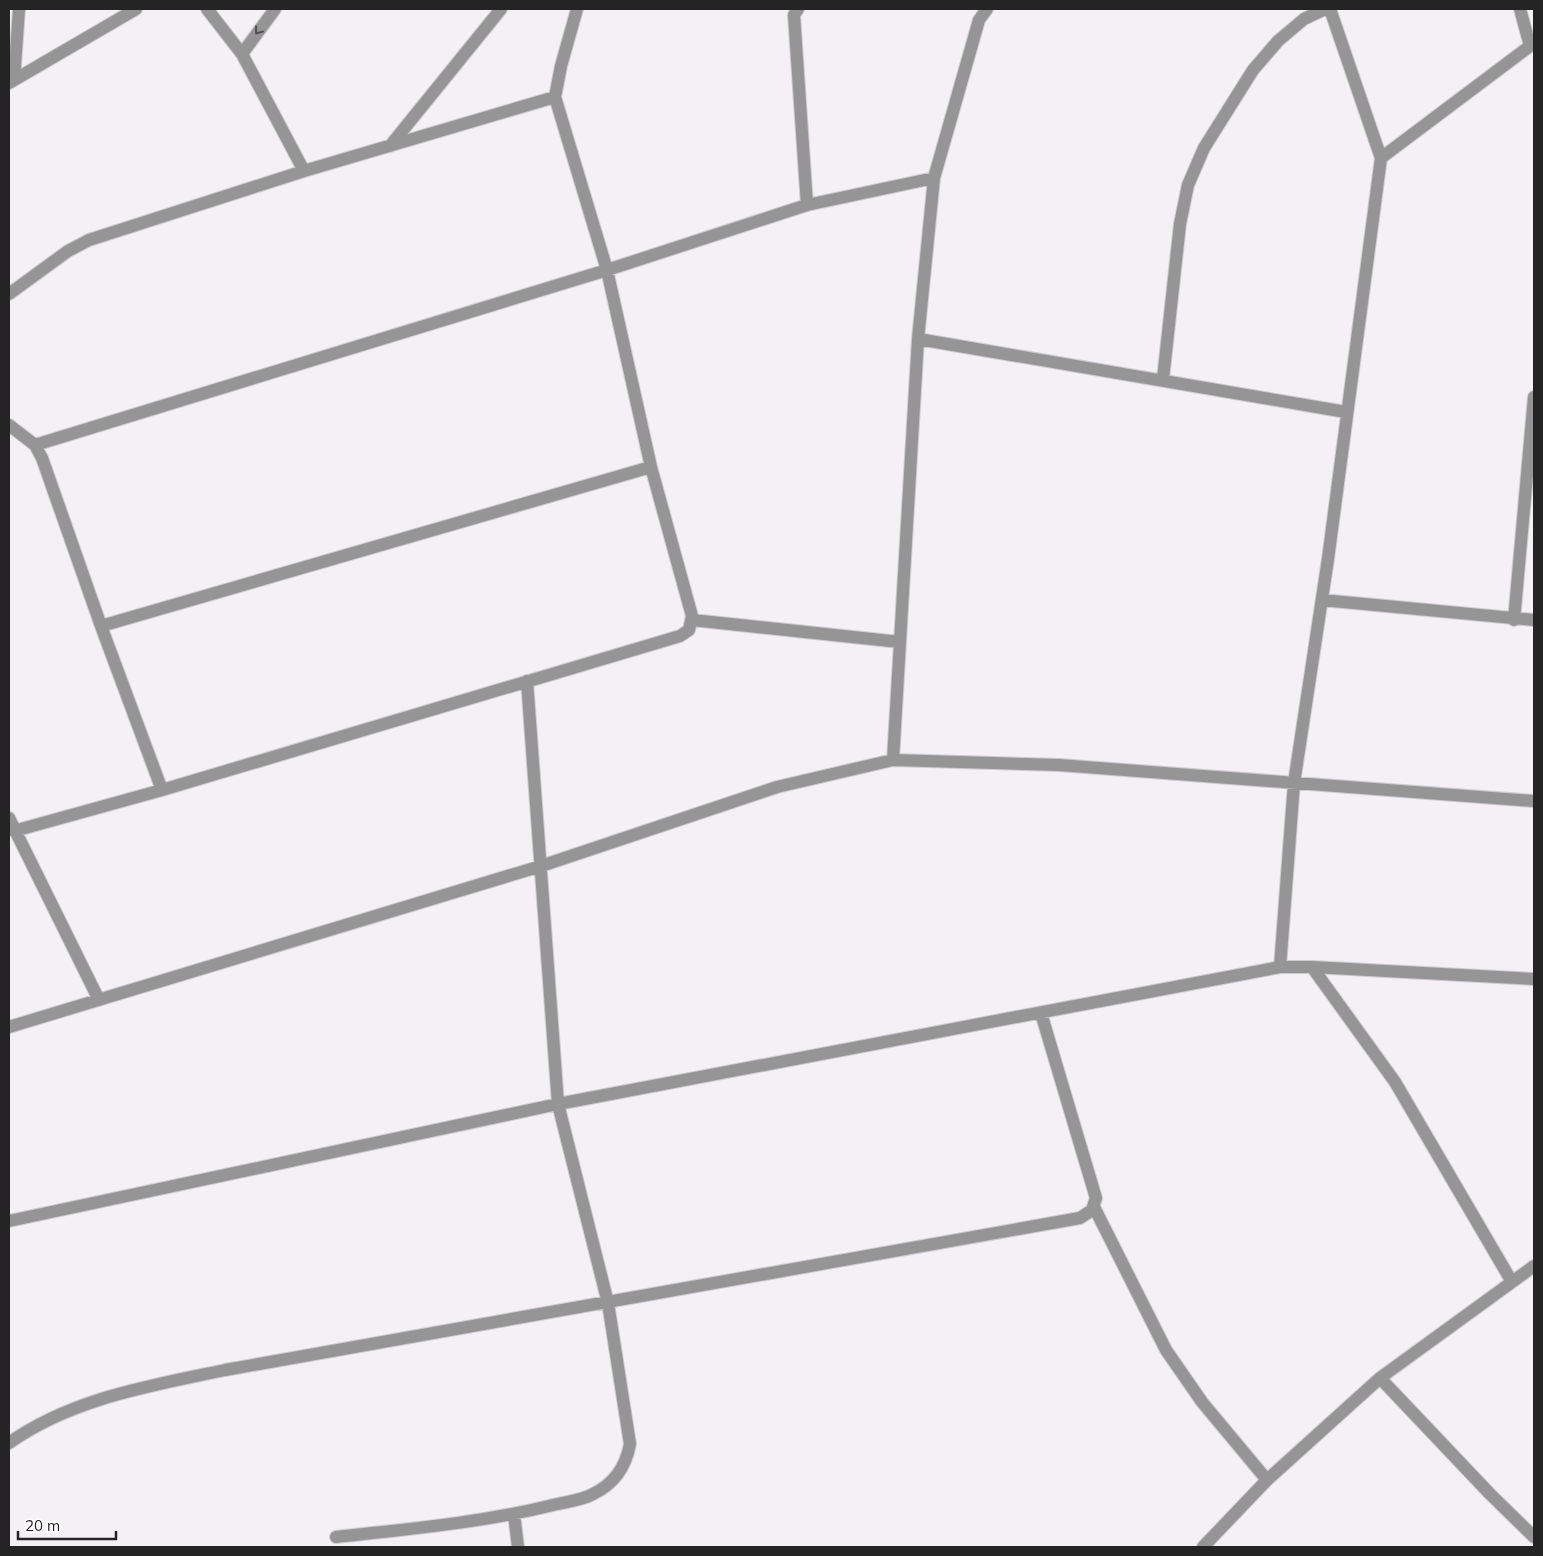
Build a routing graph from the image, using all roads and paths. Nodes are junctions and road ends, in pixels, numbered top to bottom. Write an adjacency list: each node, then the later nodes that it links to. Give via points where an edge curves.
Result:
1 (18, 9): 14 (street)
2 (136, 9): 14 (street)
3 (207, 9): 13 (street)
4 (275, 9): 13 (street, one-way to 13)
5 (501, 9): 16 (street)
6 (577, 9): 15 (street)
7 (798, 9): 20 (street, via 794,16)
8 (987, 9): 19 (street, via 979,20)
9 (1325, 9): 24 (street, via 1304,19 1278,41 1253,70 1204,148 1188,185 1180,224)
10 (1330, 9): 17 (street)
11 (1520, 9): 12 (street)
12 (1532, 44): 17 (street)
13 (242, 54): 18 (street)
14 (11, 81)
15 (556, 97): 16 (street); 21 (street)
16 (390, 146): 18 (street)
17 (1382, 158): 26 (street)
18 (304, 171): 22 (street, via 89,240 68,251)
19 (934, 178): 20 (street); 23 (street)
20 (806, 205): 21 (street)
21 (607, 270): 29 (street); 30 (street)
22 (9, 294)
23 (918, 339): 24 (street); 36 (street)
24 (1163, 380): 26 (street)
25 (1534, 397): 28 (street)
26 (1346, 412): 31 (street)
27 (9, 424): 29 (street)
28 (1532, 442): 33 (street)
29 (35, 446): 35 (street)
30 (652, 467): 32 (street); 35 (street)
31 (1322, 600): 33 (street); 39 (street)
32 (692, 620): 36 (street); 37 (street, via 689,630 680,636)
33 (1514, 620): 34 (street)
34 (1534, 620)
35 (101, 626): 40 (street)
36 (900, 642): 38 (street)
37 (527, 681): 40 (street); 44 (street)
38 (893, 760): 39 (street, via 1059,765); 44 (street, via 777,786)
39 (1294, 783): 41 (street); 46 (street)
40 (162, 790): 43 (street)
41 (1534, 801)
42 (9, 818): 43 (street)
43 (14, 831): 48 (street)
44 (541, 866): 48 (street); 51 (street)
45 (1312, 966): 46 (street); 47 (street); 55 (street, via 1395,1082)
46 (1280, 967): 49 (street)
47 (1534, 979)
48 (99, 1000): 50 (street)
49 (1041, 1013): 51 (street); 52 (street, via 1095,1194)
50 (9, 1027)
51 (558, 1104): 53 (street); 56 (street)
52 (1094, 1207): 56 (street, via 1076,1220); 59 (street, via 1166,1350 1202,1402)
53 (9, 1221)
54 (1534, 1266): 55 (street)
55 (1512, 1282): 57 (street)
56 (608, 1303): 58 (street, via 225,1370 124,1392 57,1415); 60 (street, via 630,1444 628,1457 618,1474 592,1495)
57 (1380, 1378): 59 (street); 62 (street)
58 (9, 1443)
59 (1267, 1480): 64 (street)
60 (514, 1514): 61 (street); 63 (street)
61 (336, 1537)
62 (1534, 1537)
63 (518, 1547)
64 (1203, 1547)

